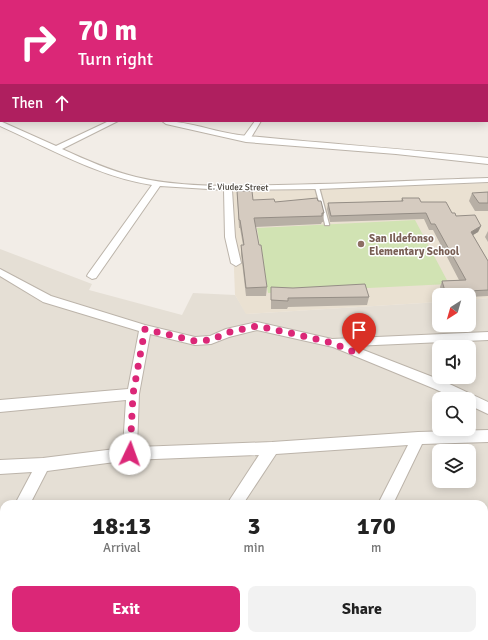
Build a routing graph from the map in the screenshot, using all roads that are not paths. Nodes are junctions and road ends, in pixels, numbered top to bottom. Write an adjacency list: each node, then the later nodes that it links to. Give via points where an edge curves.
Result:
1 (113, 122): 6 (street)
2 (170, 122): 5 (street)
3 (257, 122): 5 (street)
4 (0, 123): 6 (street, E. Viudez Street)
5 (246, 139): 7 (street)
6 (57, 149): 9 (street, E. Viudez Street, via 104,169)
7 (488, 161)
8 (488, 180): 10 (street, E. Viudez Street)
9 (158, 183): 11 (street, E. Viudez Street); 15 (street)
10 (317, 187): 11 (street, E. Viudez Street); 12 (lane)
11 (228, 188): 13 (street, via 230,237)
12 (327, 224)
13 (236, 263)
14 (0, 272): 16 (street, via 47,299)
15 (92, 276)
16 (145, 329): 18 (street, via 195,341 211,340 254,321); 19 (street)
17 (488, 336): 18 (street)
18 (332, 343): 21 (street, via 439,385)
19 (133, 394): 20 (street); 25 (street)
20 (0, 406)
21 (488, 408)
22 (488, 436): 23 (street)
23 (418, 438): 24 (street); 30 (street)
24 (272, 448): 25 (street); 29 (street)
25 (130, 454): 26 (street)
26 (43, 465): 27 (street); 28 (street)
27 (0, 467)
28 (24, 500)
29 (237, 500)
30 (387, 500)

